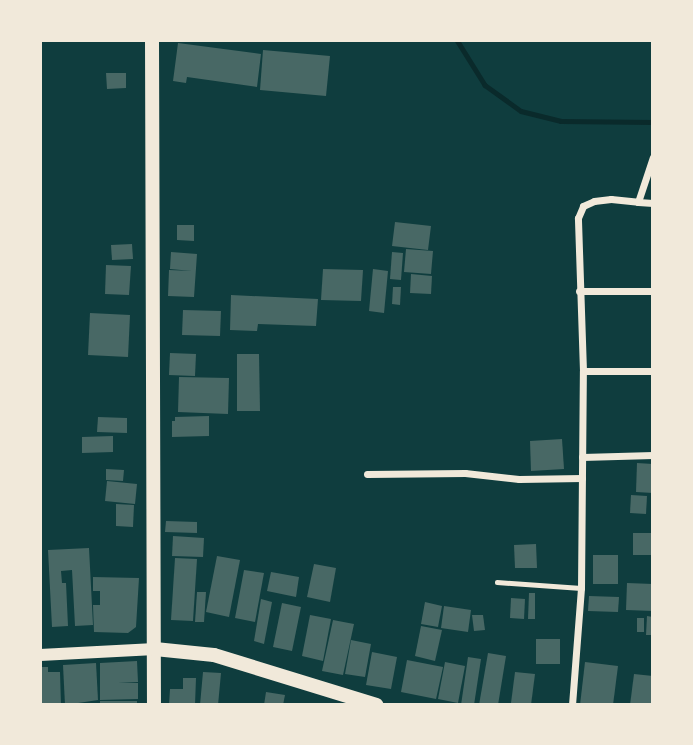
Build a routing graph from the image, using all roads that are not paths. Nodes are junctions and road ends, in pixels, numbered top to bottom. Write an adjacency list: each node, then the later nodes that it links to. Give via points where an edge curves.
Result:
1 (152, 40): 15 (main road)
2 (653, 157): 3 (street)
3 (638, 202): 4 (street); 5 (street, via 611,199 583,206 578,218)
4 (653, 203)
5 (579, 291): 6 (street); 7 (street)
6 (653, 291)
7 (583, 371): 8 (street); 10 (street)
8 (653, 371)
9 (653, 455): 10 (street)
10 (582, 457): 12 (street)
11 (367, 474): 12 (street)
12 (582, 478): 14 (street)
13 (497, 582): 14 (lane)
14 (581, 588): 19 (street)
15 (155, 649): 16 (main road); 17 (main road); 18 (main road, via 214,655)
16 (40, 655)
17 (154, 705)
18 (377, 705)
19 (572, 705)

